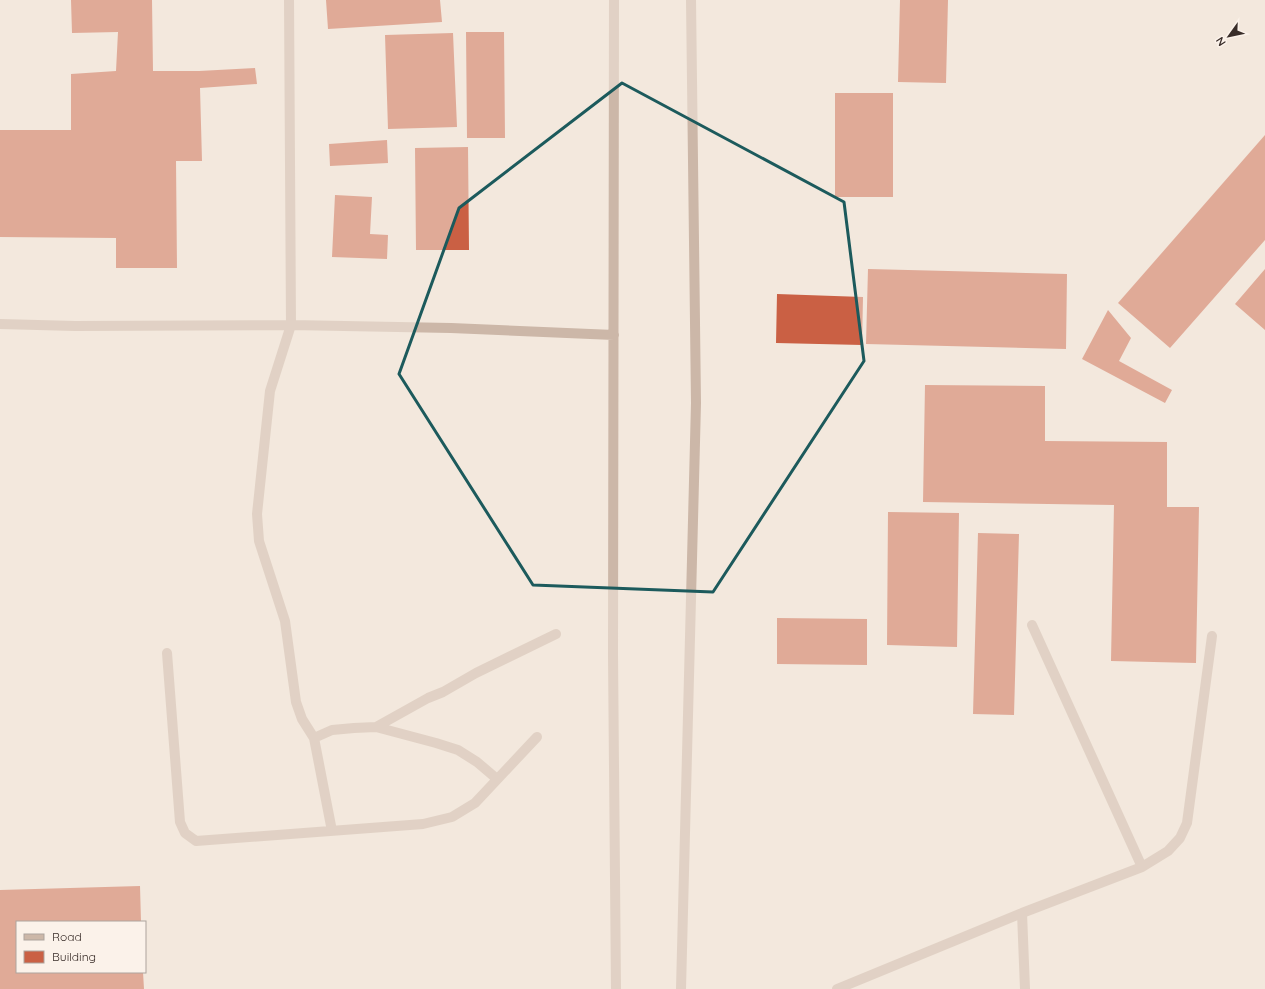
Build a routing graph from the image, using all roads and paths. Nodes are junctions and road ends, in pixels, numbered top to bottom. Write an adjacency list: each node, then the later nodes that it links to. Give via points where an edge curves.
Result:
1 (289, 0): 5 (street)
2 (614, 0): 6 (street)
3 (692, 0): 19 (street, via 696,403)
4 (0, 324): 5 (street)
5 (291, 325): 6 (street); 13 (street, via 270,391 257,514 259,541 285,621 296,702 302,719)
6 (614, 335): 18 (street)
7 (1032, 625): 16 (street)
8 (556, 634): 11 (street, via 476,673)
9 (1212, 636): 16 (street, via 1187,823 1180,838 1168,851)
10 (166, 653): 15 (street, via 180,822 185,833 196,841)
11 (376, 727): 13 (street, via 332,730); 14 (street, via 458,750)
12 (537, 737): 14 (street)
13 (314, 738): 15 (street)
14 (497, 779): 15 (street, via 474,803 452,817 423,824)
15 (332, 831)
16 (1142, 867): 17 (street)
17 (1022, 913): 20 (street); 21 (street)
18 (616, 989)
19 (681, 989)
20 (837, 989)
21 (1025, 989)

